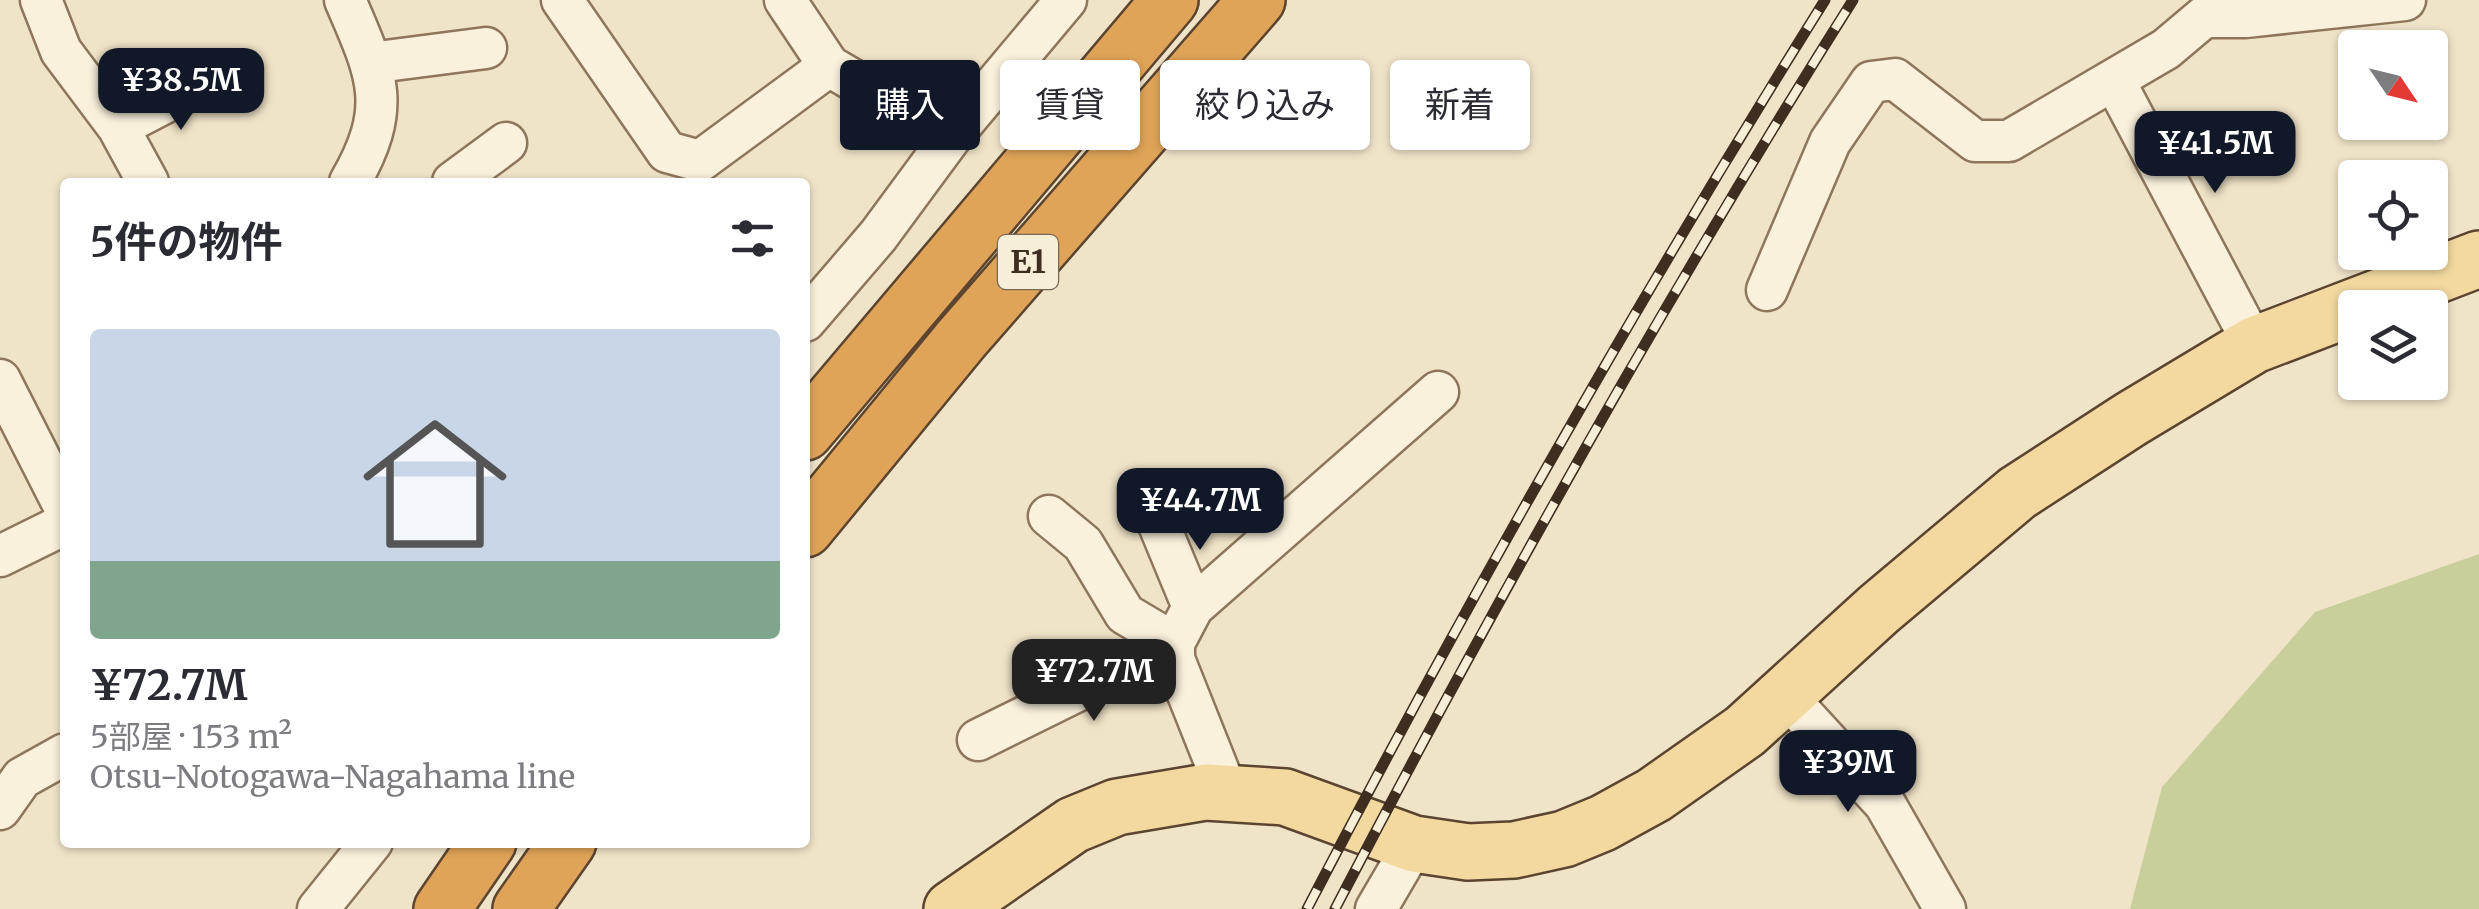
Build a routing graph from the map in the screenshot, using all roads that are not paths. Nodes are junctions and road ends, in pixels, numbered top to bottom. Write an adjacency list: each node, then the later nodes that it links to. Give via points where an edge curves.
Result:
1 (41, 0): 17 (street, via 61,51)
2 (345, 0): 11 (street)
3 (562, 0): 12 (street, via 667,152 700,160)
4 (785, 0): 12 (street)
5 (1170, 0): 29 (highway, E1)
6 (1256, 0): 33 (highway, E1)
7 (2405, 0): 9 (street, via 2246,17)
8 (1050, 7): 16 (street)
9 (2204, 9): 15 (street, via 2166,48)
10 (486, 48): 11 (street)
11 (370, 64): 21 (street, via 378,106 372,144)
12 (829, 66): 13 (street)
13 (840, 72)
14 (212, 78): 17 (street)
15 (2114, 80): 24 (street, via 2009,142 1975,140 1894,79 1871,82 1830,142); 26 (street)
16 (980, 99)
17 (118, 126): 20 (street)
18 (506, 143): 22 (street)
19 (941, 150): 25 (street)
20 (146, 178)
21 (352, 178)
22 (458, 178)
23 (2479, 259): 26 (main road)
24 (1767, 290)
25 (810, 316)
26 (2254, 345): 38 (main road, via 2017,494)
27 (0, 380): 30 (street)
28 (1438, 392): 36 (street)
29 (810, 426)
30 (60, 498)
31 (1049, 516): 37 (street, via 1083,544 1125,614)
32 (1157, 520): 36 (street)
33 (810, 523)
34 (60, 526): 35 (street)
35 (0, 556)
36 (1193, 607): 37 (street)
37 (1174, 643): 39 (street); 41 (street, via 1174,658)
38 (1786, 696): 43 (main road, via 1654,795 1564,840 1468,852); 52 (street, via 1885,804)
39 (978, 740)
40 (60, 757): 42 (street, via 22,778)
41 (1228, 792): 43 (main road, via 1285,797); 50 (main road, via 1117,808 1073,825)
42 (0, 809)
43 (1414, 844): 51 (street)
44 (367, 848): 47 (street)
45 (484, 848): 48 (highway)
46 (564, 848): 49 (highway)
47 (318, 909)
48 (442, 909)
49 (520, 909)
50 (952, 909)
51 (1376, 909)
52 (1945, 909)

